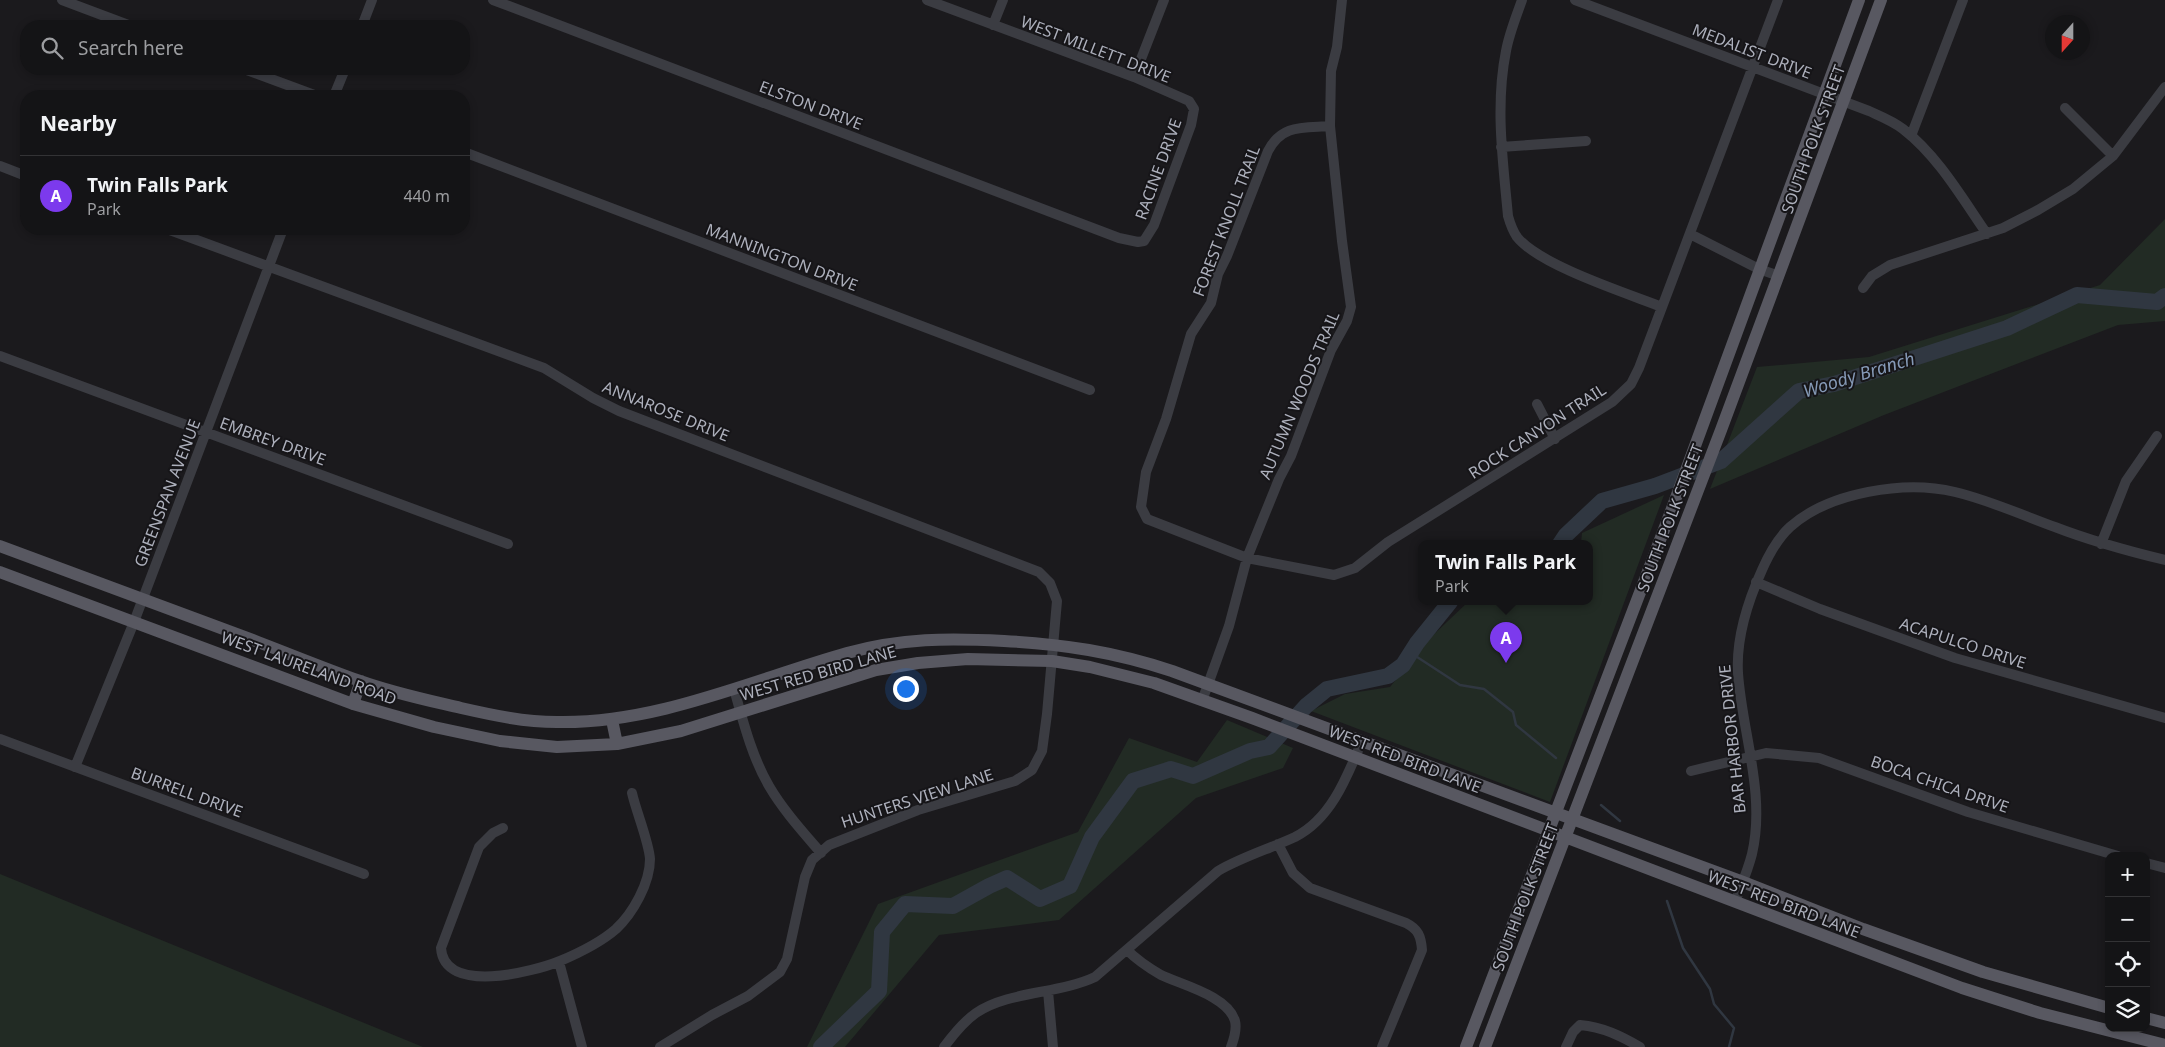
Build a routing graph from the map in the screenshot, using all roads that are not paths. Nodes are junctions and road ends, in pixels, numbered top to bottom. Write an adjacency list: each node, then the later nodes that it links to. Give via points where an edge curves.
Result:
1 (62, 0): 14 (street)
2 (372, 0): 15 (street)
3 (494, 0): 40 (street, ELSTON DRIVE)
4 (927, 0): 16 (street, WEST MILLETT DRIVE)
5 (1003, 0): 16 (street)
6 (1164, 0): 20 (street)
7 (1342, 0): 28 (street, AUTUMN WOODS TRAIL, via 1331,71)
8 (1522, 0): 31 (street, via 1506,50 1502,77)
9 (1575, 0): 17 (street, MEDALIST DRIVE)
10 (1778, 0): 17 (street, ROCK CANYON TRAIL)
11 (1859, 0): 24 (main road, SOUTH POLK STREET)
12 (1882, 0): 25 (main road, SOUTH POLK STREET)
13 (1963, 0): 29 (street)
14 (115, 20)
15 (364, 20)
16 (993, 26): 20 (street, WEST MILLETT DRIVE)
17 (1753, 67): 24 (street, MEDALIST DRIVE); 36 (street, ROCK CANYON TRAIL)
18 (260, 75): 22 (street)
19 (343, 75): 23 (street)
20 (1134, 77): 27 (street, WEST MILLETT DRIVE, via 1189,101)
21 (2165, 87): 33 (street)
22 (301, 90)
23 (336, 90)
24 (1825, 95): 25 (street, MEDALIST DRIVE); 42 (main road, SOUTH POLK STREET)
25 (1844, 102): 29 (street, MEDALIST DRIVE, via 1886,119); 43 (main road, SOUTH POLK STREET)
26 (2065, 108): 33 (street)
27 (1194, 110): 40 (street, RACINE DRIVE, via 1148,235 1144,241 1138,242)
28 (1330, 126): 52 (street, FOREST KNOLL TRAIL, via 1288,129 1274,139 1218,274 1211,303 1191,334 1166,419 1146,472 1141,497 1141,508 1147,519); 56 (street, AUTUMN WOODS TRAIL, via 1351,308)
29 (1911, 136): 37 (street, MEDALIST DRIVE, via 1933,159)
30 (1586, 141): 31 (street)
31 (1501, 146): 45 (street, via 1508,216 1514,232 1524,244 1553,263)
32 (470, 154): 47 (street, MANNINGTON DRIVE)
33 (2113, 156): 37 (street, via 2073,189)
34 (0, 166): 35 (street)
35 (20, 174)
36 (1690, 234): 42 (street); 45 (street, ROCK CANYON TRAIL)
37 (1987, 234): 44 (street, via 1890,265 1872,276)
38 (183, 235): 41 (street, ANNAROSE DRIVE)
39 (281, 235): 41 (street, GREENSPAN AVENUE)
40 (1119, 238)
41 (269, 267): 49 (street, GREENSPAN AVENUE); 62 (street, ANNAROSE DRIVE, via 544,368 619,411 1039,572 1046,577 1057,601)
42 (1759, 269): 43 (street); 80 (main road, SOUTH POLK STREET)
43 (1779, 276): 81 (main road, SOUTH POLK STREET)
44 (1863, 288)
45 (1662, 308): 51 (street, ROCK CANYON TRAIL, via 1631,384 1612,402)
46 (0, 356): 49 (street, EMBREY DRIVE)
47 (1090, 390)
48 (1536, 404): 51 (street)
49 (206, 432): 53 (street, EMBREY DRIVE); 60 (street, GREENSPAN AVENUE)
50 (2157, 436): 54 (street, via 2126,481)
51 (1555, 439): 56 (street, ROCK CANYON TRAIL, via 1388,542 1344,573 1334,575)
52 (1166, 526): 56 (street, ROCK CANYON TRAIL)
53 (508, 544)
54 (2101, 544): 57 (street, BAR HARBOR DRIVE); 59 (street, BAR HARBOR DRIVE, via 1955,492 1895,488 1831,503 1800,519 1773,547)
55 (0, 546): 60 (main road, WEST LAURELAND ROAD)
56 (1247, 558): 65 (street, AUTUMN WOODS TRAIL, via 1229,626)
57 (2165, 560)
58 (0, 572): 61 (main road, WEST LAURELAND ROAD)
59 (1756, 582): 70 (street, ACAPULCO DRIVE, via 1954,658); 75 (street, BAR HARBOR DRIVE, via 1742,628 1738,671)
60 (143, 599): 61 (street, GREENSPAN AVENUE); 64 (main road, WEST LAURELAND ROAD)
61 (134, 622): 68 (main road, WEST LAURELAND ROAD); 77 (street, GREENSPAN AVENUE)
62 (1054, 644): 63 (street, ANNAROSE DRIVE); 65 (main road, WEST RED BIRD LANE, via 1136,659); 66 (main road, WEST RED BIRD LANE, via 921,639 849,653)
63 (1052, 661): 67 (main road, WEST RED BIRD LANE, via 1126,675); 69 (main road, WEST RED BIRD LANE, via 987,658 918,663 876,670); 87 (street, HUNTERS VIEW LANE, via 1042,751 1028,774 840,839)
64 (361, 682): 68 (main road); 71 (main road, WEST LAURELAND ROAD, via 442,704 529,721)
65 (1208, 685): 67 (street, AUTUMN WOODS TRAIL); 73 (main road, WEST RED BIRD LANE)
66 (734, 689): 69 (street); 71 (main road, WEST RED BIRD LANE, via 670,708)
67 (1202, 701): 76 (main road, WEST RED BIRD LANE)
68 (353, 704): 74 (main road, WEST LAURELAND ROAD, via 434,727 500,741 557,747)
69 (740, 712): 74 (main road, WEST RED BIRD LANE, via 681,731); 87 (street, via 769,787)
70 (2165, 718)
71 (612, 720): 74 (main road)
72 (0, 739): 77 (street, BURRELL DRIVE)
73 (1362, 742): 76 (street); 80 (main road, WEST RED BIRD LANE)
74 (617, 744)
75 (1750, 756): 78 (street, BOCA CHICA DRIVE); 86 (street, BOCA CHICA DRIVE, via 1781,753 1819,758 1968,812); 91 (street, BAR HARBOR DRIVE, via 1756,813 1752,853)
76 (1355, 757): 83 (main road, WEST RED BIRD LANE); 85 (street, via 1337,796 1324,813 1302,833)
77 (74, 767): 90 (street, BURRELL DRIVE)
78 (1691, 771)
79 (632, 793): 94 (street, via 650,858 640,897 616,930)
80 (1556, 814): 81 (main road, WEST RED BIRD LANE); 83 (main road, SOUTH POLK STREET)
81 (1572, 820): 84 (main road, SOUTH POLK STREET); 91 (main road, WEST RED BIRD LANE)
82 (503, 828): 94 (street, via 492,833 479,847 443,939 442,956 446,964 472,977 499,976)
83 (1548, 832): 84 (main road, WEST RED BIRD LANE); 106 (main road, SOUTH POLK STREET)
84 (1565, 838): 92 (main road, WEST RED BIRD LANE); 107 (main road, SOUTH POLK STREET)
85 (1278, 844): 93 (street, via 1218,871); 105 (street, via 1293,873 1310,888 1406,923 1419,934 1422,950)
86 (2105, 852)
87 (821, 853): 101 (street, HUNTERS VIEW LANE, via 812,860 806,877 787,959 780,972 748,996)
88 (2150, 864): 89 (street)
89 (2165, 868)
90 (364, 874)
91 (1743, 882): 92 (street, BAR HARBOR DRIVE); 96 (main road, WEST RED BIRD LANE, via 1982,972)
92 (1735, 902): 99 (main road, WEST RED BIRD LANE, via 2040,1014)
93 (1127, 950): 95 (street, via 1095,977 1071,987); 104 (street, via 1155,972 1207,994 1230,1011 1236,1025)
94 (559, 962): 100 (street)
95 (1048, 991): 102 (street, via 982,1009 964,1023); 103 (street)
96 (2105, 1007)
97 (2150, 1019): 98 (main road)
98 (2165, 1023)
99 (2165, 1045)
100 (582, 1047)
101 (660, 1047)
102 (944, 1047)
103 (1053, 1047)
104 (1231, 1047)
105 (1382, 1047)
106 (1466, 1047)
107 (1486, 1047)
108 (1566, 1047): 109 (street, via 1580,1025 1593,1026)
109 (1640, 1047)

